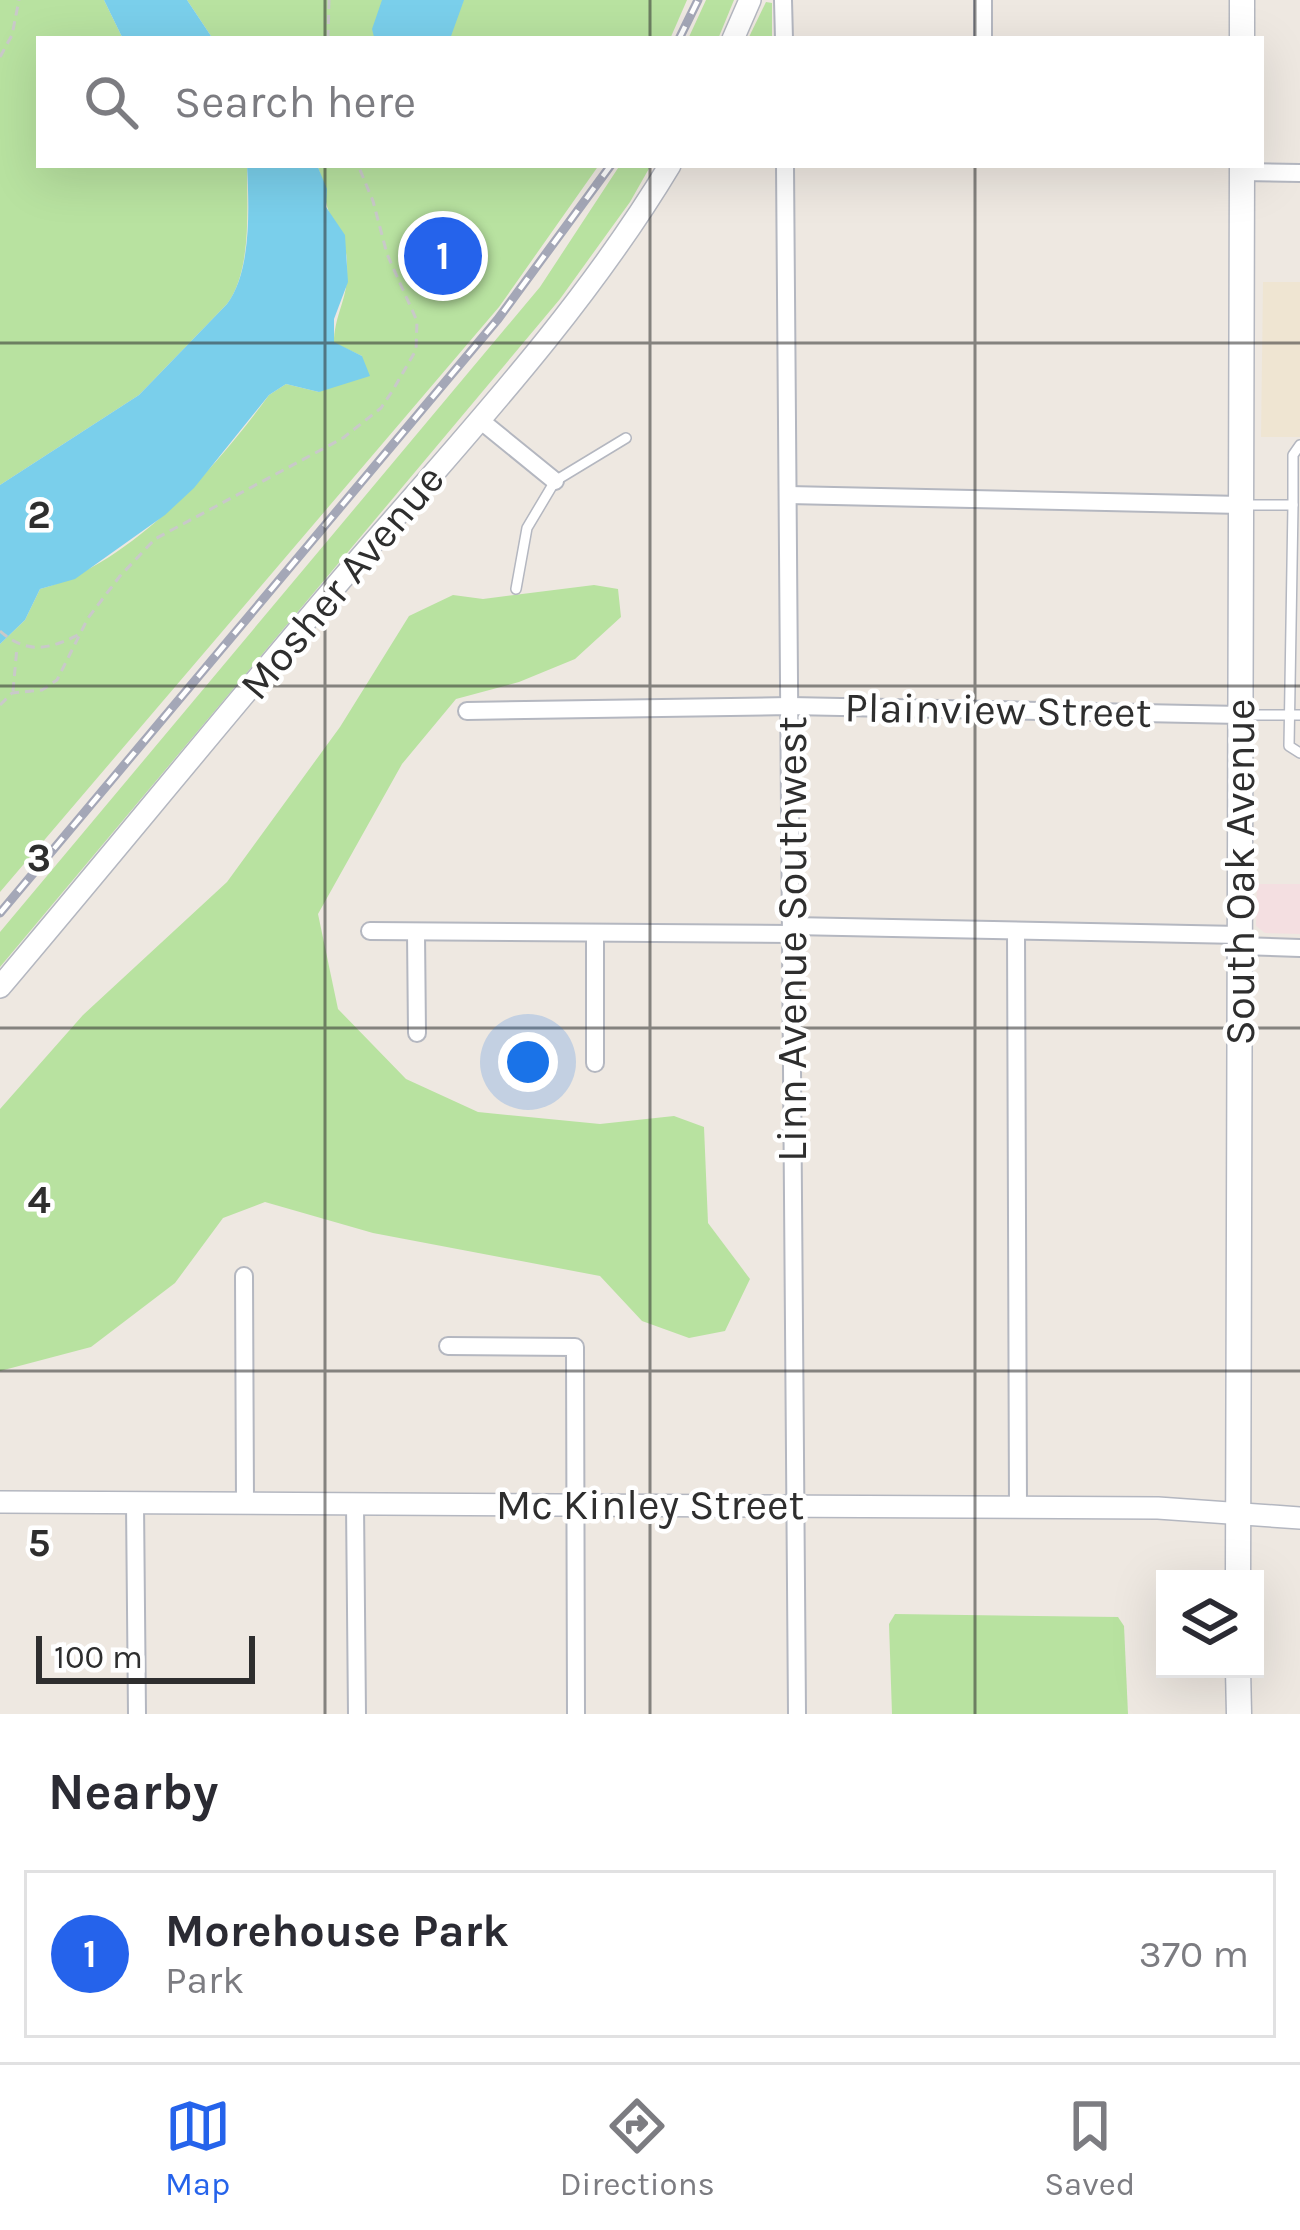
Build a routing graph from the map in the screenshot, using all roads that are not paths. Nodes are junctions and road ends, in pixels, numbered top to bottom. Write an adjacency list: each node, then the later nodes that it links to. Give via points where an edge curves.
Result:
1 (751, 0): 5 (street)
2 (783, 0): 6 (street)
3 (983, 0): 7 (street)
4 (1242, 0): 8 (main road)
5 (734, 36)
6 (784, 36)
7 (982, 36)
8 (1242, 36)
9 (668, 168): 13 (street, Mosher Avenue, via 583,293)
10 (785, 168): 17 (street, Linn Avenue Southwest)
11 (1242, 169): 12 (street); 18 (main road, South Oak Avenue)
12 (1300, 173)
13 (480, 420): 16 (street); 35 (street, Mosher Avenue)
14 (626, 438): 16 (lane)
15 (1300, 445): 19 (lane)
16 (555, 481): 22 (lane, via 527,528)
17 (788, 495): 18 (street); 23 (street, Linn Avenue Southwest)
18 (1241, 505): 19 (lane); 25 (main road, South Oak Avenue)
19 (1293, 505): 20 (lane)
20 (1297, 536): 21 (lane)
21 (1296, 577): 26 (lane)
22 (516, 589)
23 (790, 706): 24 (street, Plainview Street); 25 (street, Plainview Street); 28 (street, Linn Avenue Southwest)
24 (467, 711)
25 (1241, 715): 26 (lane); 33 (main road, South Oak Avenue)
26 (1294, 715): 27 (lane, via 1288,746)
27 (1300, 753)
28 (792, 930): 30 (street); 32 (street); 45 (street, Linn Avenue Southwest)
29 (370, 931): 31 (street)
30 (1016, 931): 33 (street); 46 (street)
31 (416, 933): 32 (street); 36 (street)
32 (595, 933): 37 (street)
33 (1240, 941): 34 (street); 47 (main road, South Oak Avenue)
34 (1300, 948)
35 (0, 987)
36 (417, 1033)
37 (595, 1063)
38 (244, 1276): 42 (street)
39 (448, 1346): 44 (street, via 575,1347)
40 (0, 1502): 41 (street, Mc Kinley Street)
41 (135, 1503): 42 (street, Mc Kinley Street); 51 (street)
42 (244, 1503): 43 (street, Mc Kinley Street)
43 (356, 1504): 44 (street, Mc Kinley Street); 52 (street)
44 (576, 1505): 45 (street, Mc Kinley Street); 53 (street)
45 (796, 1506): 46 (street, Mc Kinley Street); 54 (street, Linn Avenue Southwest)
46 (1018, 1507): 47 (street, Mc Kinley Street)
47 (1238, 1513): 48 (street, Mc Kinley Street); 49 (main road, South Oak Avenue)
48 (1300, 1518)
49 (1238, 1570)
50 (1238, 1678): 55 (main road)
51 (137, 1714)
52 (357, 1714)
53 (576, 1714)
54 (797, 1714)
55 (1238, 1714)

